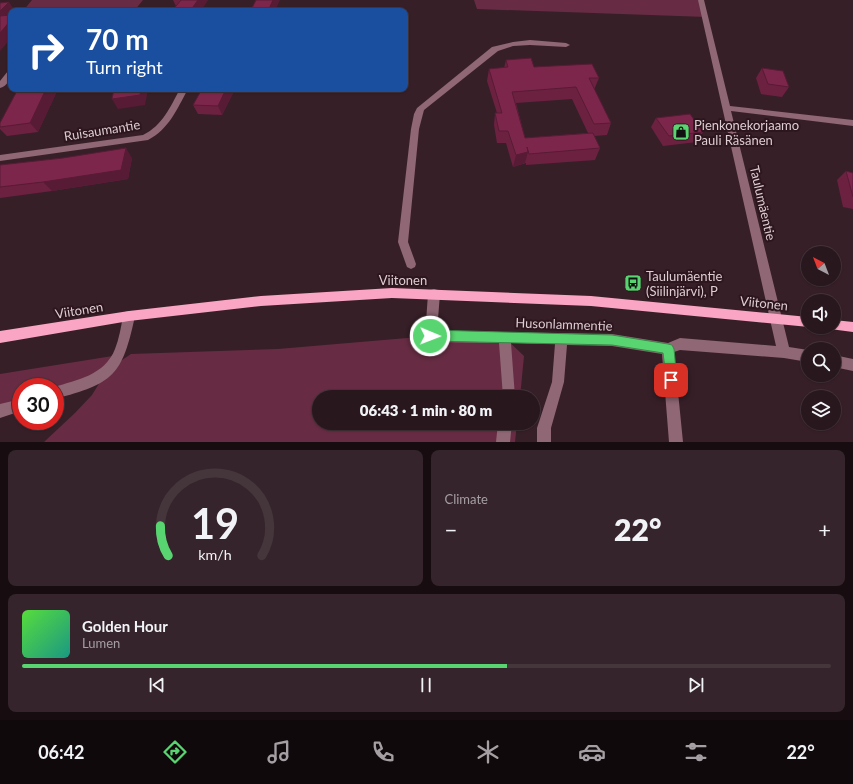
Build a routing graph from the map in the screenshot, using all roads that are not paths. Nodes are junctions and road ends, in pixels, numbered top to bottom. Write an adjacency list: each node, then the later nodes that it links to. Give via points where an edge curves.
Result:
1 (702, 0): 6 (street, Taulumäentie)
2 (566, 45): 9 (street, via 536,41 508,44 495,49 422,108 416,121 403,242)
3 (8, 77): 4 (street)
4 (0, 86)
5 (182, 92): 8 (street, Ruisaumantie, via 165,124 155,134 145,138)
6 (727, 108): 7 (street); 12 (street, Taulumäentie)
7 (853, 123)
8 (0, 158)
9 (411, 264)
10 (434, 294): 11 (main road, Viitonen, via 392,293 261,301); 12 (main road, Viitonen, via 591,301); 17 (street, Husonlammentie, via 430,336)
11 (129, 316): 16 (main road, Viitonen); 25 (street, via 119,354 112,367 103,376)
12 (776, 318): 13 (main road, Viitonen); 20 (street, Taulumäentie)
13 (801, 321)
14 (841, 326): 15 (main road)
15 (853, 327)
16 (0, 337)
17 (504, 337): 18 (street, Husonlammentie); 24 (street)
18 (561, 339): 19 (street, Husonlammentie, via 612,340); 30 (street, via 558,382 544,428)
19 (668, 349): 20 (street, Husonlammentie, via 680,344); 31 (street)
20 (784, 352): 21 (street, Husonlammentie)
21 (801, 355)
22 (841, 362): 23 (street)
23 (853, 365)
24 (508, 390)
25 (64, 391)
26 (12, 408): 27 (street)
27 (0, 411)
28 (505, 430): 29 (street)
29 (503, 442)
30 (544, 442)
31 (676, 442)

